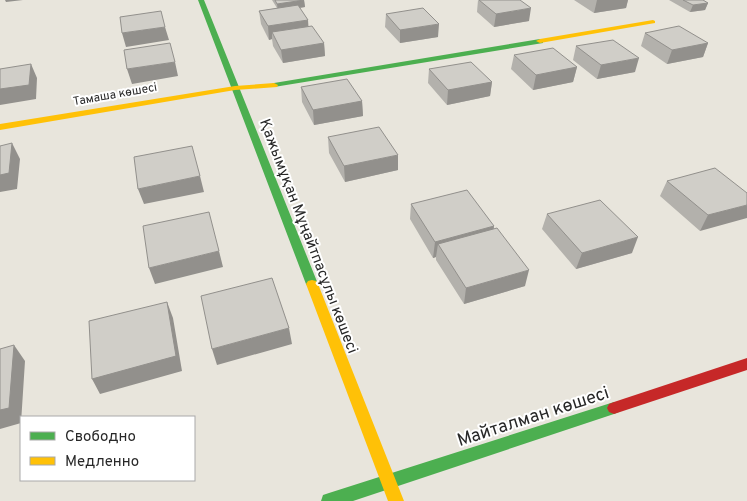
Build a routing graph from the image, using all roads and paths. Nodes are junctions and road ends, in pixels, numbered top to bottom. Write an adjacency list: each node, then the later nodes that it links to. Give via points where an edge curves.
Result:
1 (201, 0): 3 (street, Қажымұқан Мұңайтпасұлы көшесі)
2 (653, 22): 3 (street, Тамаша көшесі, via 281,85)
3 (235, 88): 4 (street, Тамаша көшесі); 6 (street, Қажымұқан Мұңайтпасұлы көшесі)
4 (0, 127)
5 (747, 364): 6 (street, Майталман көшесі)
6 (388, 482): 7 (street, Майталман көшесі); 8 (street, Қажымұқан Мұңайтпасұлы көшесі)
7 (329, 501)
8 (396, 501)

